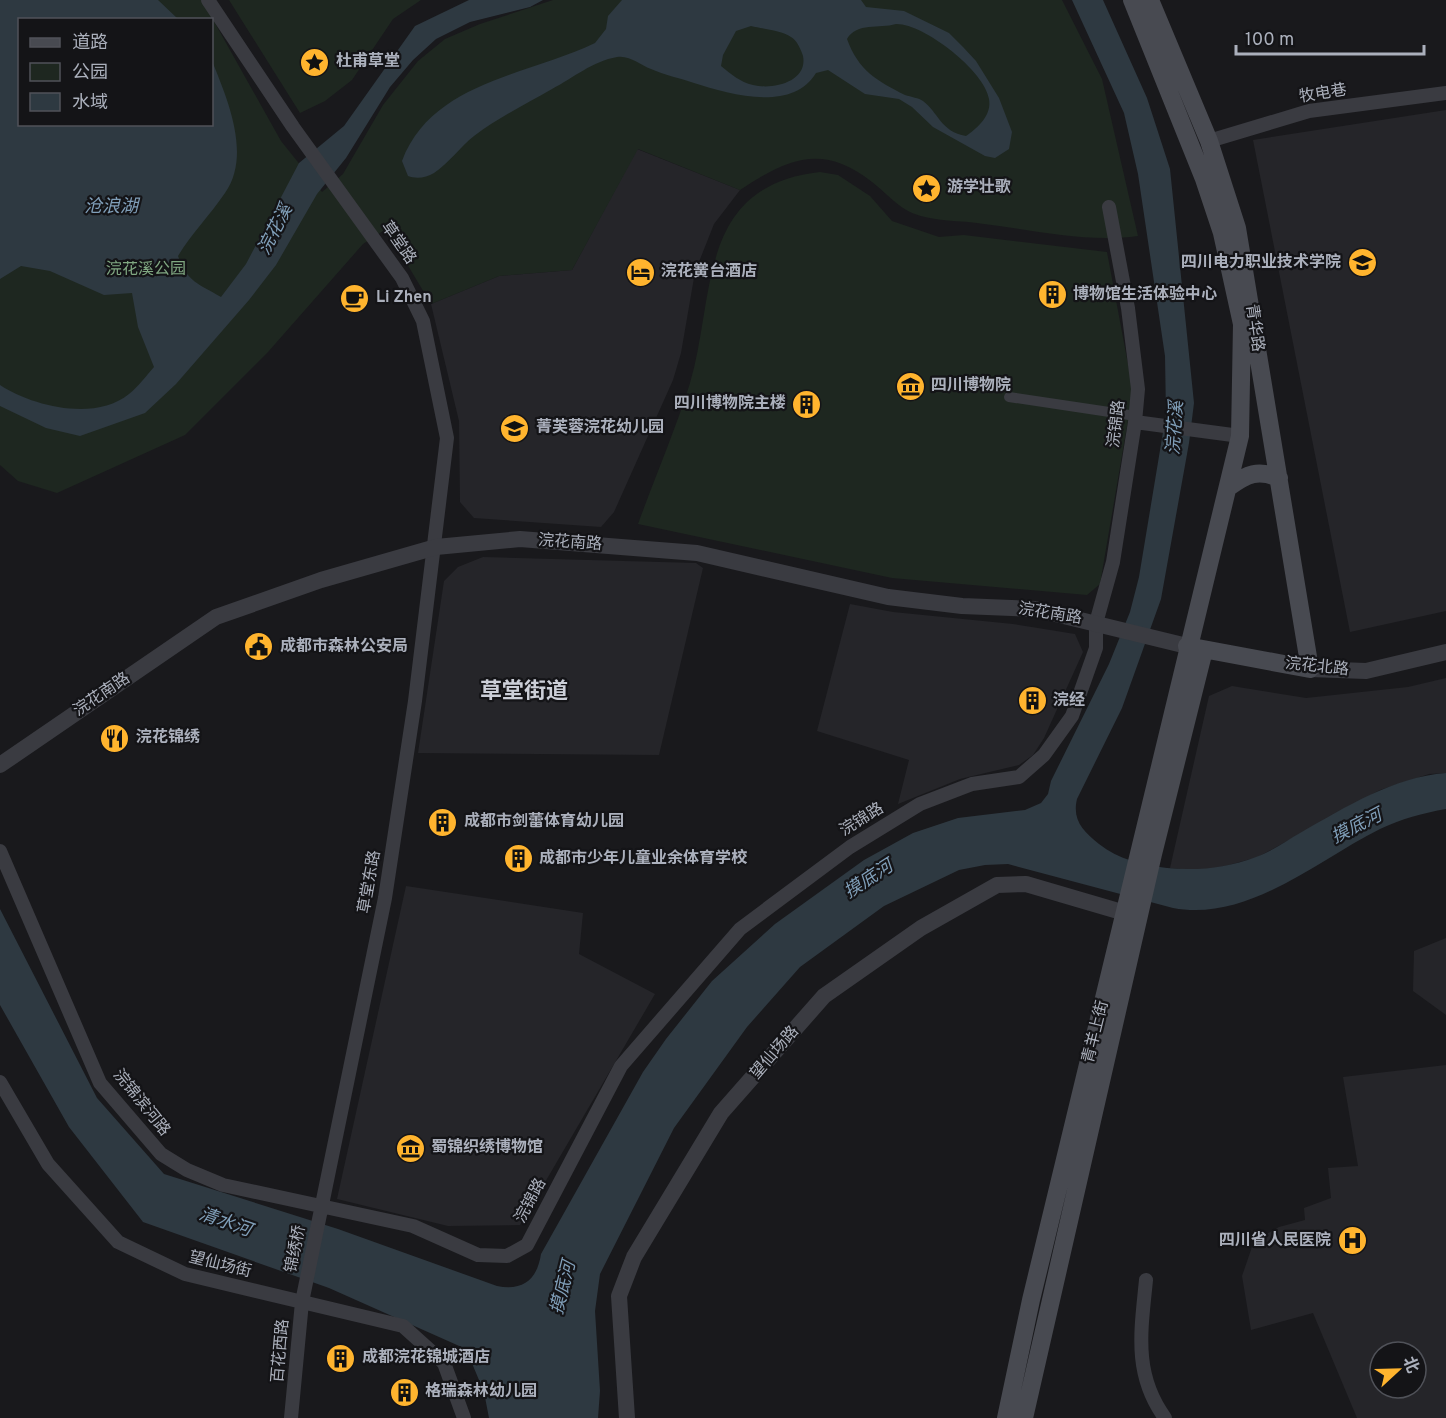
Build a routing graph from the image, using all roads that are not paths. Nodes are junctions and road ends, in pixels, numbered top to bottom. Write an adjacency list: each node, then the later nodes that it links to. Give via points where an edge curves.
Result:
1 (208, 0): 12 (street, 草堂路, via 402,278 423,321 447,438)
2 (1132, 0): 9 (main road, 青华路, via 1222,233 1242,324)
3 (1150, 0): 5 (main road, 青华路)
4 (1446, 93): 5 (street, 牧电巷, via 1309,111)
5 (1209, 141): 10 (main road, 青华路, via 1239,237)
6 (1109, 207): 8 (street, 浣锦路, via 1138,389)
7 (1009, 397): 8 (street)
8 (1136, 419): 9 (street); 13 (street, 浣锦路, via 1113,562)
9 (1240, 436): 11 (main road, 青华路)
10 (1279, 478): 11 (main road, via 1265,472 1253,473); 16 (main road, 青华路)
11 (1229, 487): 14 (main road, 青华路)
12 (436, 547): 13 (street, 浣花南路, via 520,539 697,554 888,597 1035,609); 17 (street, 浣花南路, via 321,580 216,617); 21 (street, 草堂东路, via 385,898)
13 (1096, 623): 14 (street, 浣花南路); 21 (street, 浣锦路, via 1096,648 1072,716 1019,777 972,784 920,804 850,846 740,929 621,1066 526,1245 507,1256 478,1255 412,1226)
14 (1195, 648): 16 (main road, 浣花北路); 19 (main road, 青羊上街)
15 (1446, 652): 16 (street, 浣花北路, via 1366,671)
16 (1310, 669)
17 (0, 765)
18 (0, 851): 21 (street, 浣锦滨河路, via 100,1083 161,1154 224,1185)
19 (1131, 909): 27 (street, 望仙场路, via 1026,884 997,885 921,928 824,996 722,1113 634,1257 619,1296); 28 (main road, 青羊上街, via 1031,1300); 29 (main road, 青羊上街)
20 (0, 1082): 24 (street, 望仙场街, via 48,1164 118,1242 185,1274)
21 (320, 1211): 23 (street, 锦绣桥)
22 (1146, 1280): 30 (street, via 1140,1351 1151,1400)
23 (305, 1286): 24 (street, 百花西路)
24 (302, 1302): 25 (street, 百花西路); 26 (street, 望仙场街, via 403,1326 444,1363)
25 (291, 1418)
26 (464, 1418)
27 (627, 1418)
28 (1006, 1418)
29 (1024, 1418)
30 (1165, 1418)

